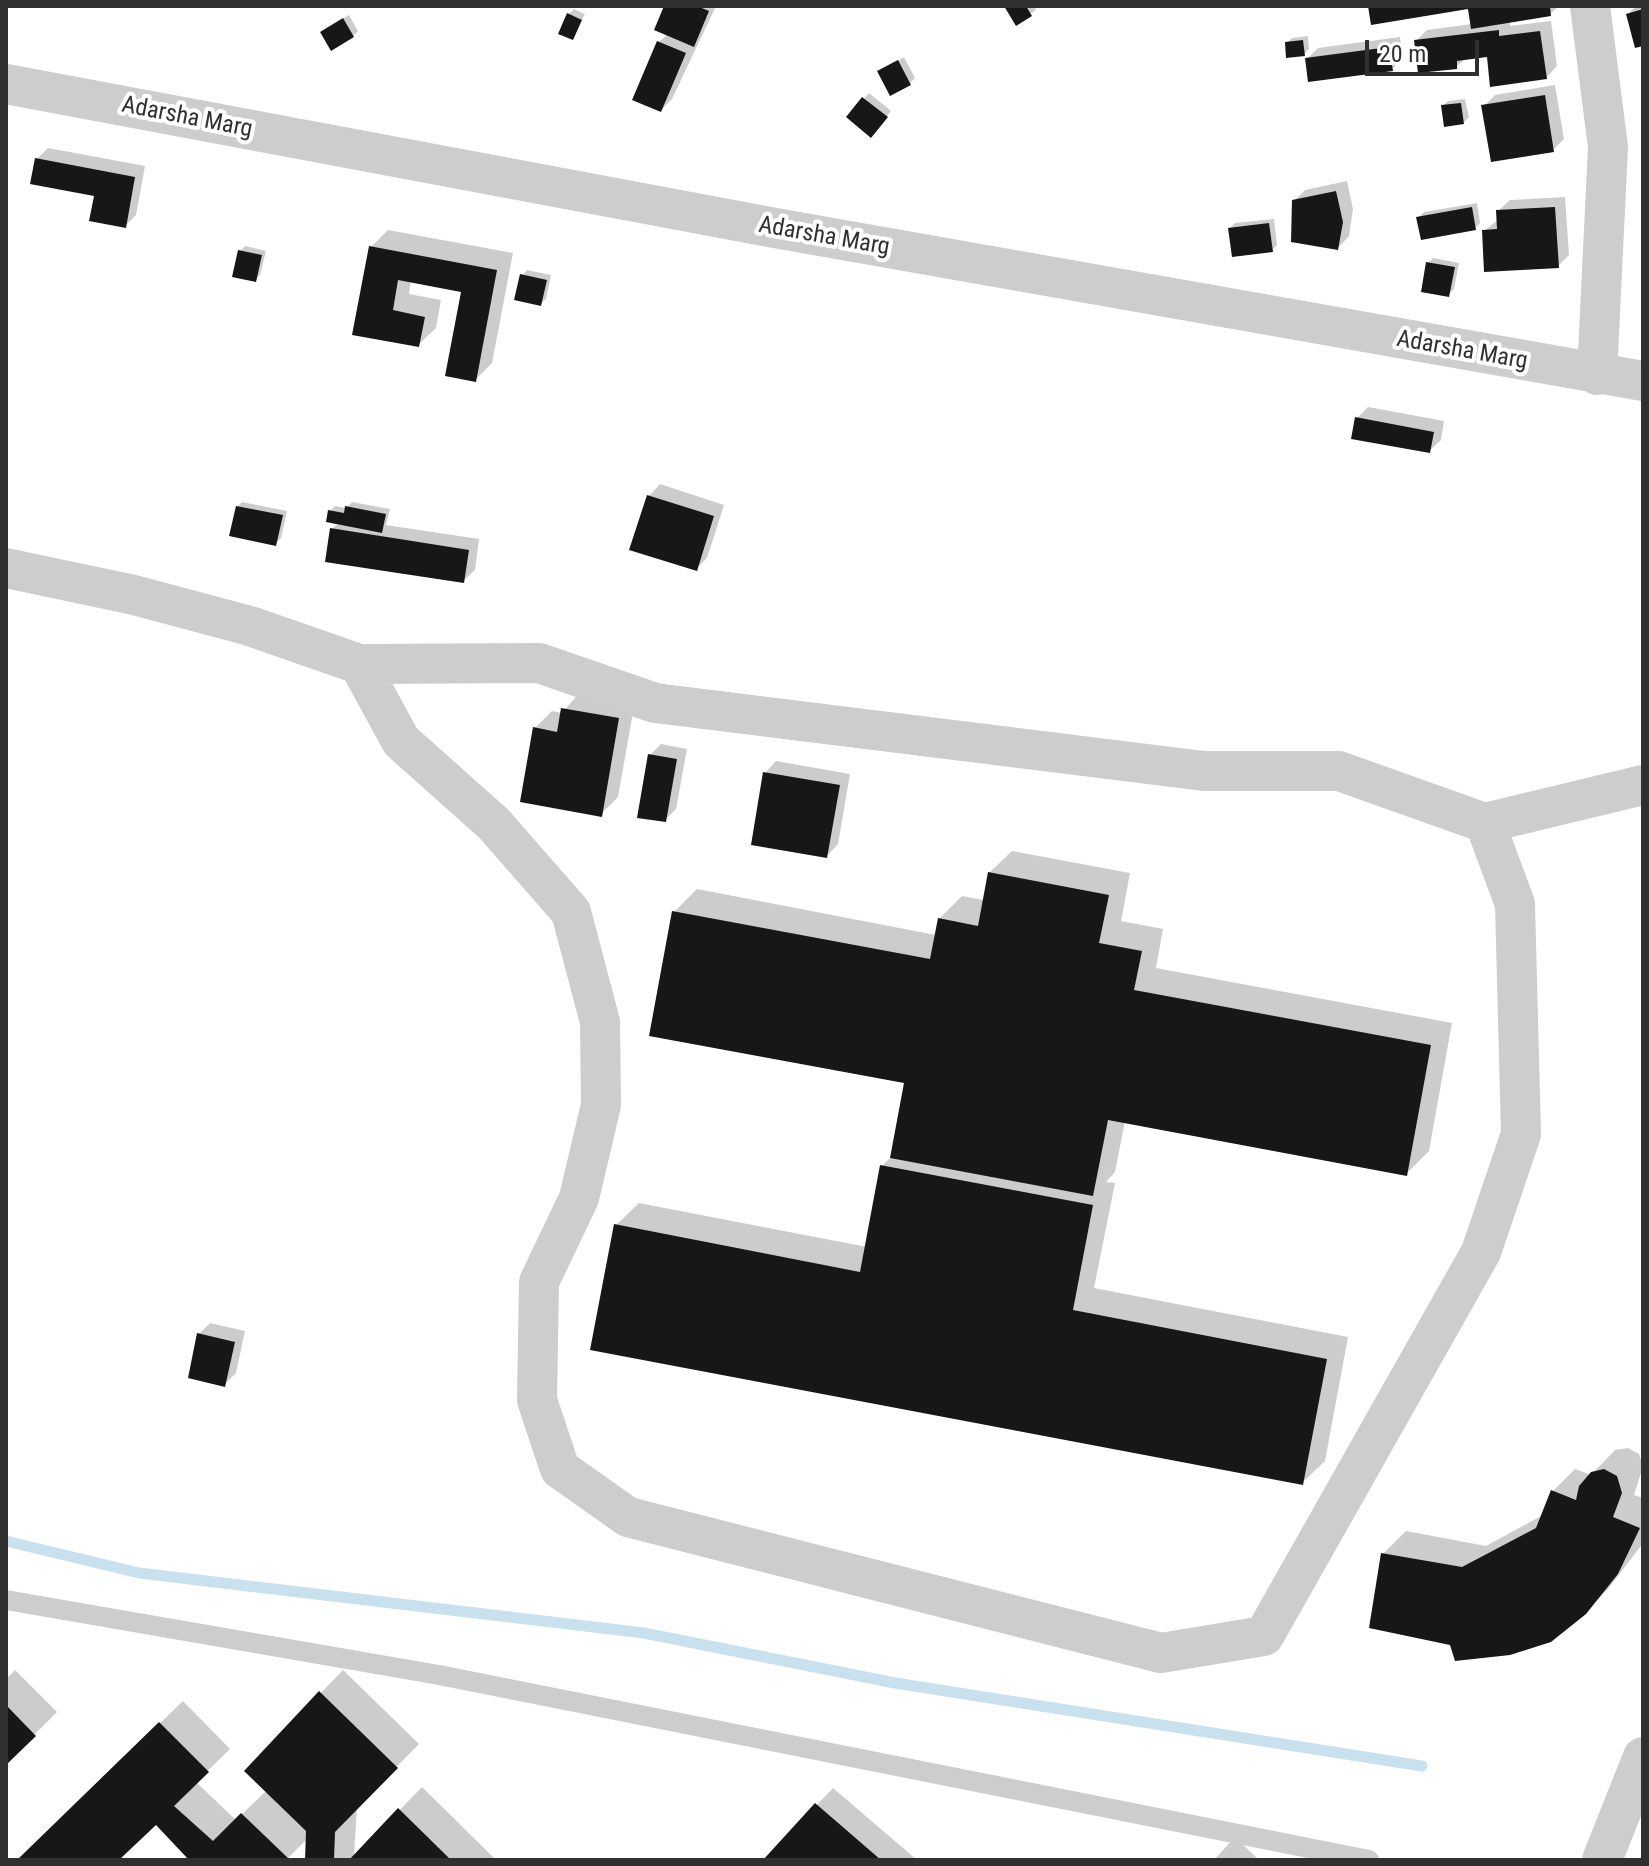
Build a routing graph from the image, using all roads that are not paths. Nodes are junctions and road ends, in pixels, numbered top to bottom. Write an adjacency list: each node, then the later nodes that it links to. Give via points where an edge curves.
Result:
1 (1590, 6): 3 (street, via 1608,147)
2 (6, 84): 3 (street, Adarsha Marg)
3 (1597, 375): 4 (street, Adarsha Marg)
4 (1643, 381)
5 (6, 568): 6 (street, via 192,610)
6 (359, 664): 8 (street, via 539,663 655,703 1204,771 1339,771); 8 (street, via 401,741 494,824 571,912 600,1022 601,1105 579,1198 539,1282 537,1400 560,1469 628,1517 1161,1653 1264,1636 1481,1252 1521,1134 1515,904)
7 (1643, 785): 8 (street)
8 (1485, 823)
9 (6, 1600): 11 (lane, via 439,1675)
10 (1643, 1757): 12 (street)
11 (1369, 1860)
12 (1602, 1860)

